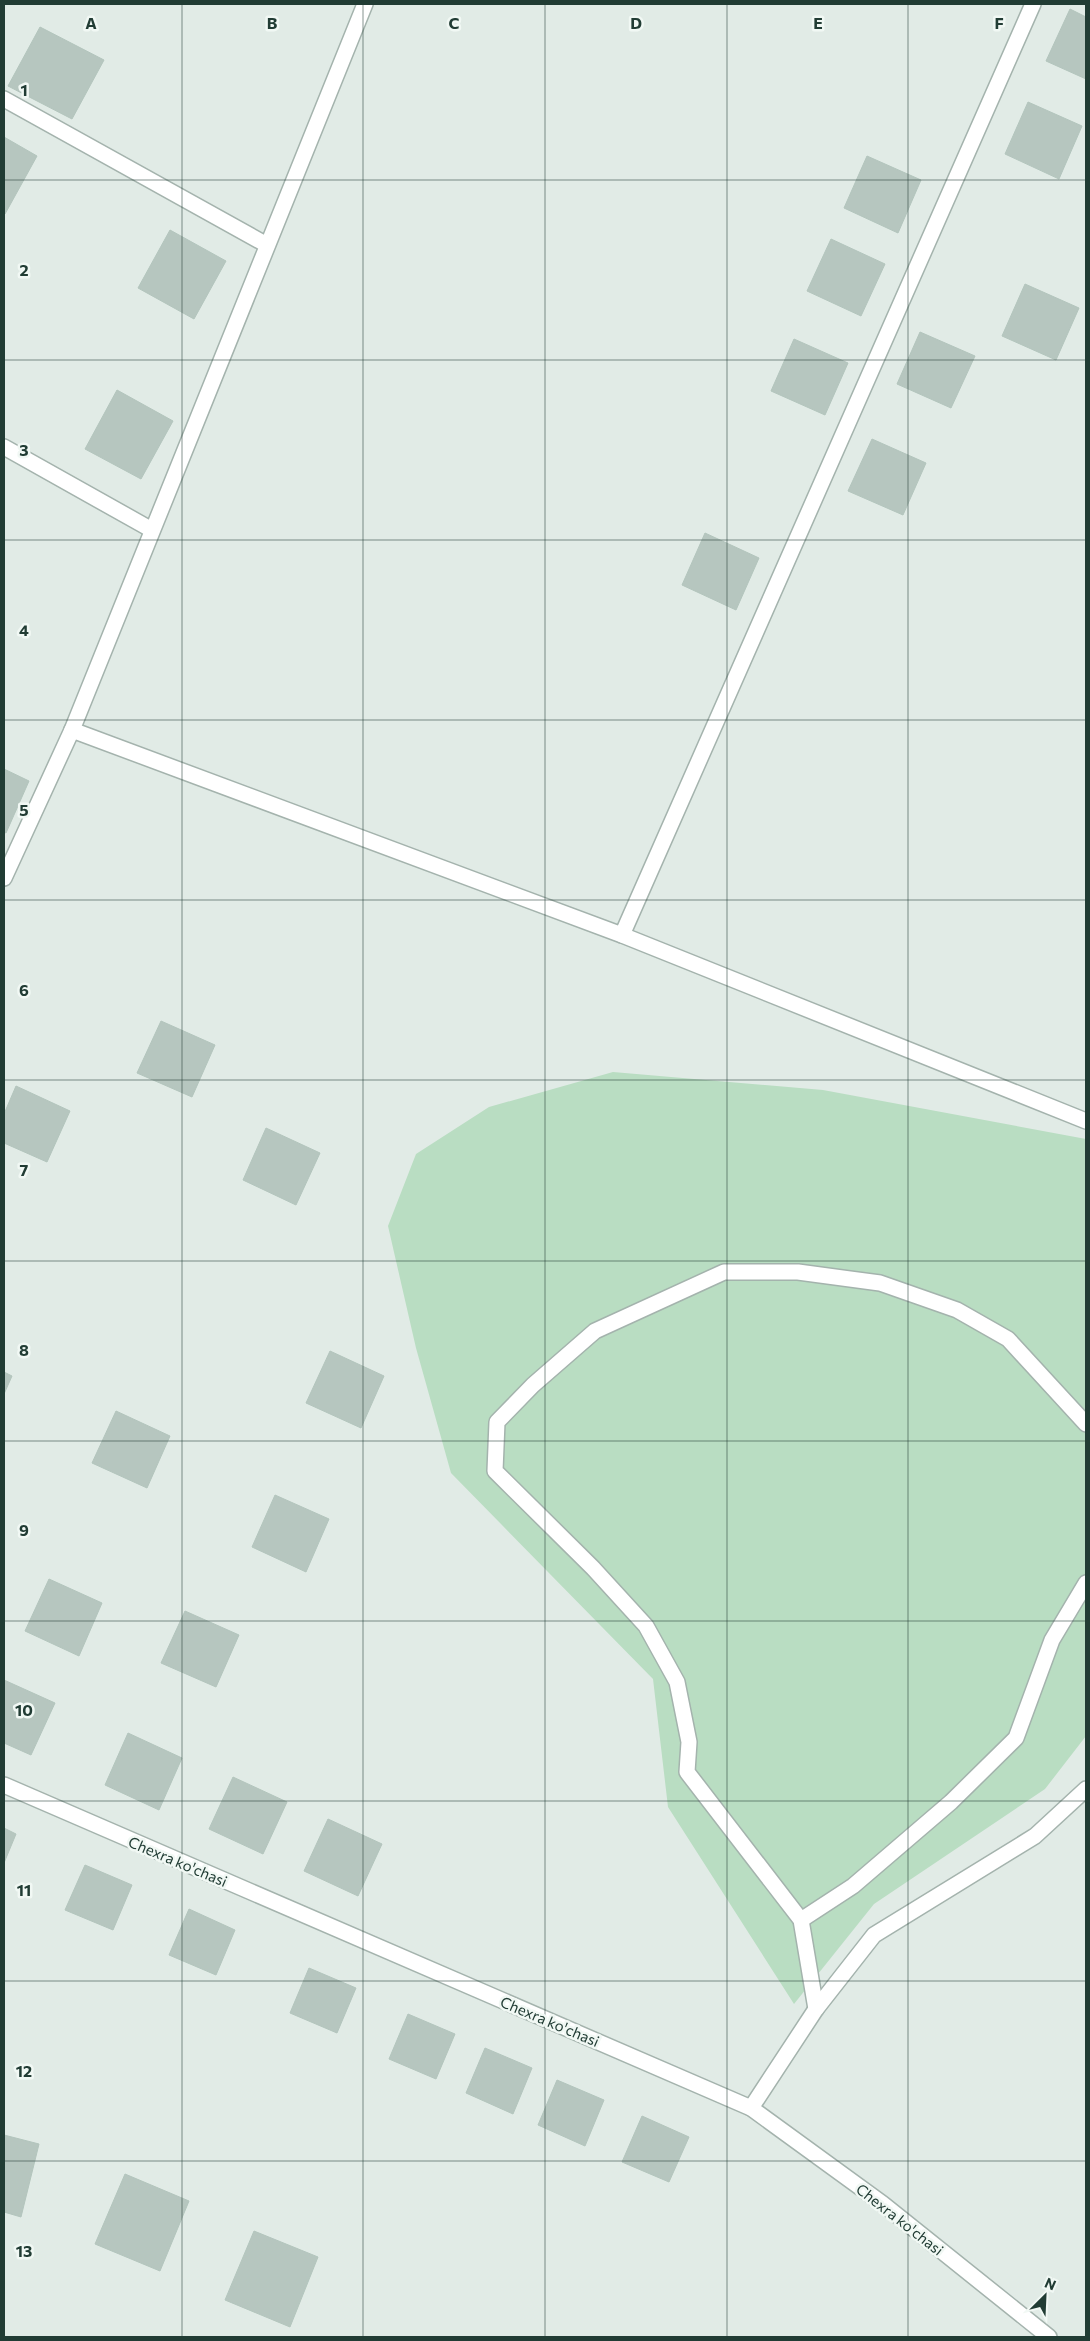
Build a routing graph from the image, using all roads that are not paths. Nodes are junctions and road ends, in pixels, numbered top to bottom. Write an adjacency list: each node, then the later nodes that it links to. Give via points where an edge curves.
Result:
1 (365, 4): 4 (street)
2 (1033, 4): 9 (street)
3 (4, 99): 4 (street)
4 (267, 245): 6 (street)
5 (4, 447): 6 (street)
6 (152, 530): 7 (street)
7 (72, 730): 8 (street); 9 (street)
8 (4, 878)
9 (622, 935): 10 (street)
10 (1086, 1121)
11 (1086, 1424): 15 (street, via 1008,1339 957,1310 880,1284 798,1272 724,1272 595,1331 533,1384 496,1422 494,1471 594,1568 646,1626 677,1682 689,1742 687,1772)
12 (1086, 1583): 15 (street, via 1052,1640 1016,1738 951,1802 853,1886)
13 (4, 1785): 17 (street, Chexra ko'chasi)
14 (1086, 1789): 16 (street, via 1035,1836 874,1935)
15 (800, 1920): 16 (street)
16 (816, 2009): 17 (street)
17 (751, 2108): 18 (street, Chexra ko'chasi, via 883,2204)
18 (1049, 2337)

